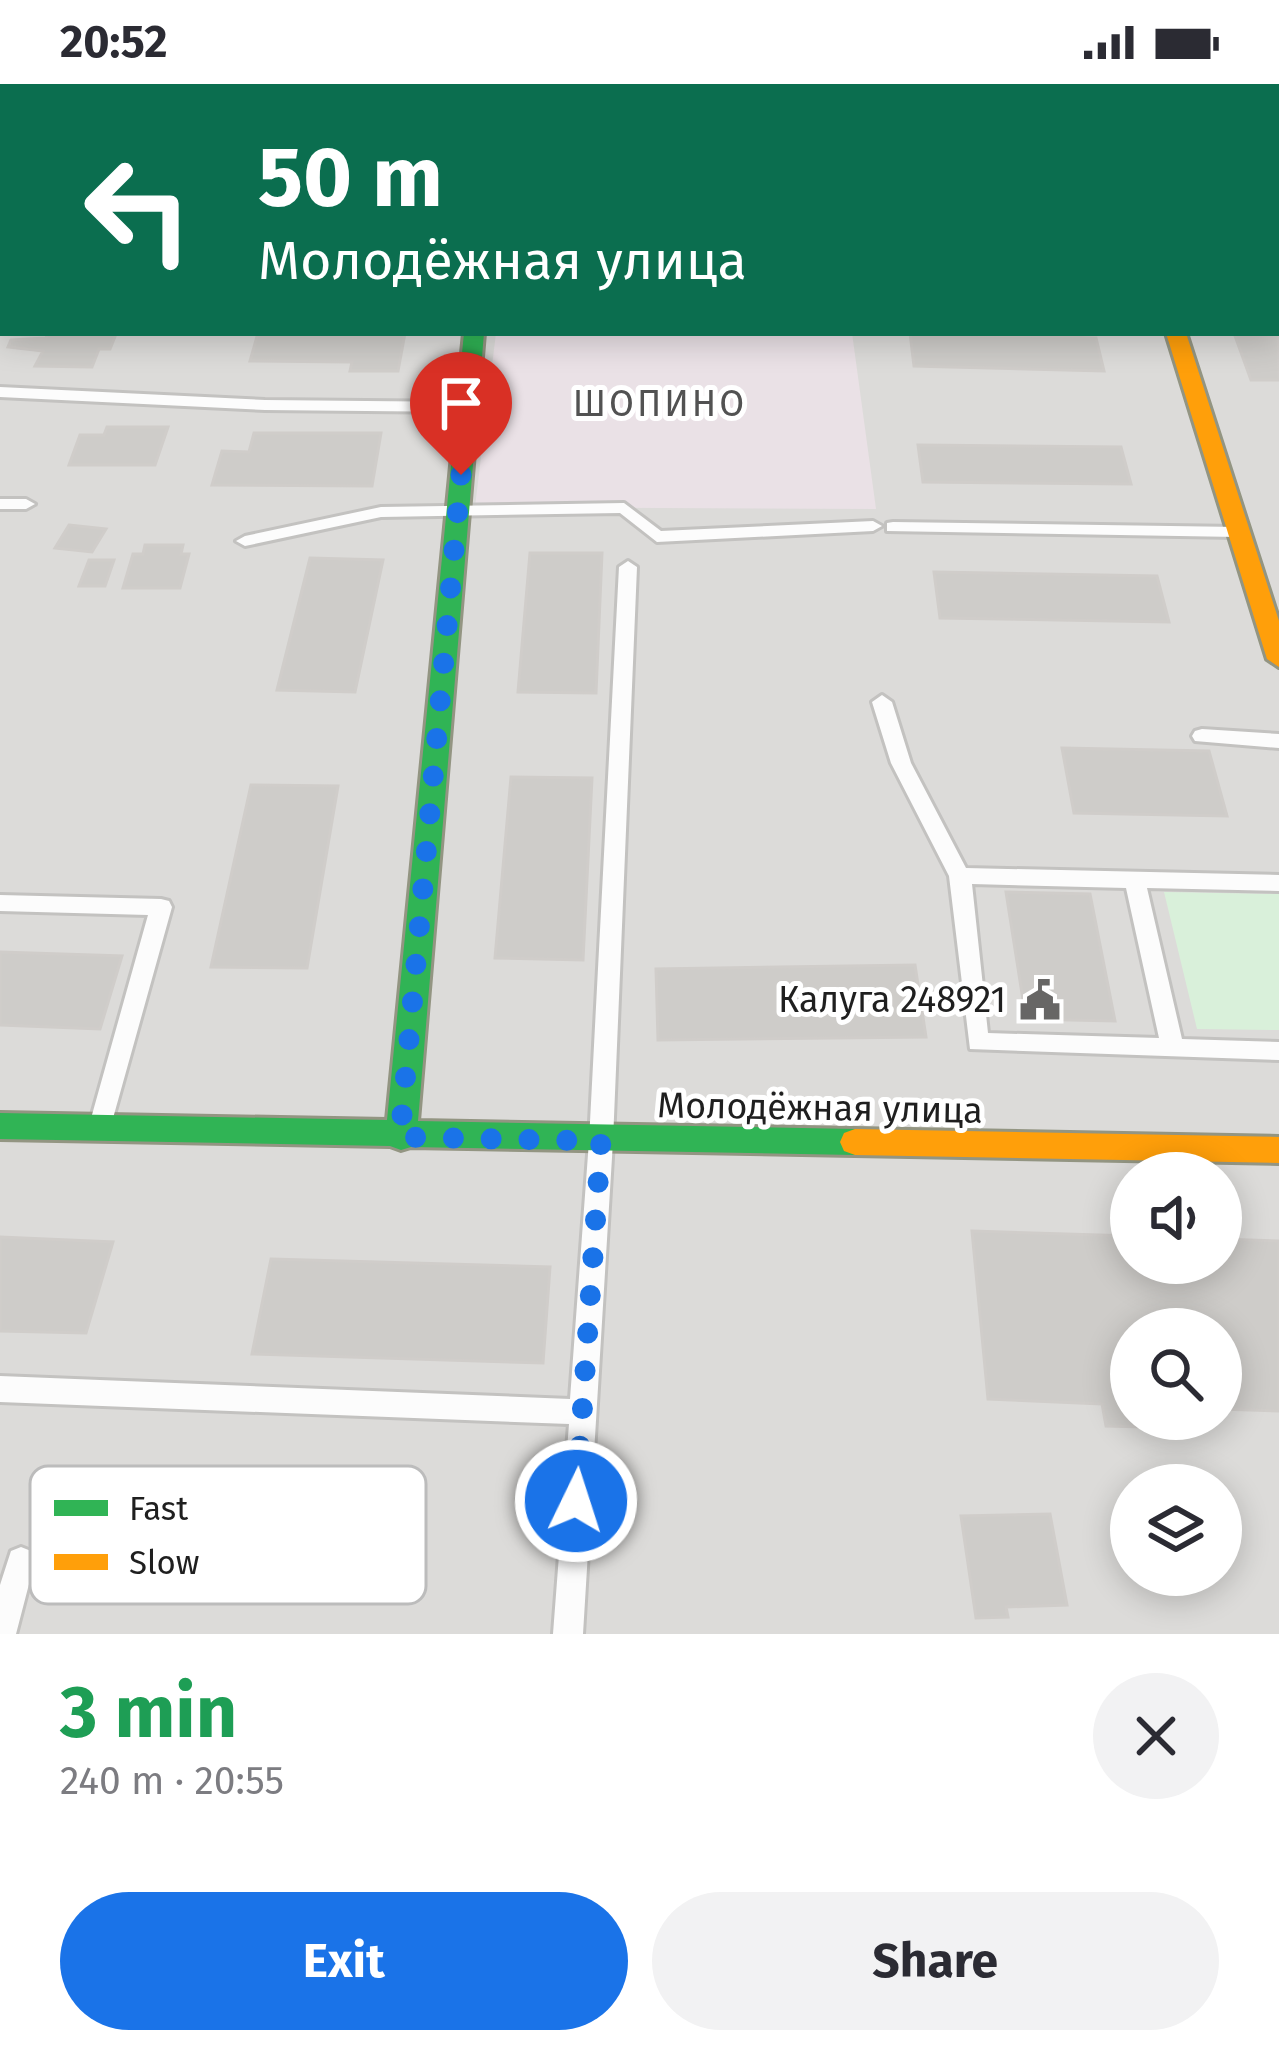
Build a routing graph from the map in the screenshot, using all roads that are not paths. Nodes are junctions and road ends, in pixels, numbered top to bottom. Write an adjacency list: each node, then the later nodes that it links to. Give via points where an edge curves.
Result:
1 (474, 336): 4 (street)
2 (1178, 336): 11 (street)
3 (0, 392): 4 (lane)
4 (467, 407): 7 (street)
5 (0, 504): 6 (lane)
6 (26, 504)
7 (458, 509): 8 (lane, via 624,508 657,537); 10 (lane, via 382,512); 25 (street)
8 (873, 526)
9 (893, 527): 11 (lane)
10 (245, 541)
11 (1250, 549): 13 (street)
12 (628, 567): 26 (lane)
13 (1279, 659)
14 (882, 701): 17 (lane, via 901,763)
15 (1202, 736): 16 (lane)
16 (1279, 741)
17 (960, 876): 18 (lane); 21 (lane, via 978,1042)
18 (1136, 880): 19 (lane); 21 (lane)
19 (1279, 883)
20 (0, 903): 24 (lane, via 161,907)
21 (1173, 1048): 22 (lane)
22 (1279, 1051)
23 (0, 1126): 24 (street, Молодёжная улица)
24 (100, 1129): 25 (street, Молодёжная улица)
25 (400, 1137): 26 (street, Молодёжная улица)
26 (601, 1141): 27 (street, Молодёжная улица); 29 (lane)
27 (1279, 1150)
28 (0, 1389): 29 (lane)
29 (582, 1412): 32 (lane)
30 (21, 1561): 31 (lane)
31 (1, 1634)
32 (568, 1634)

